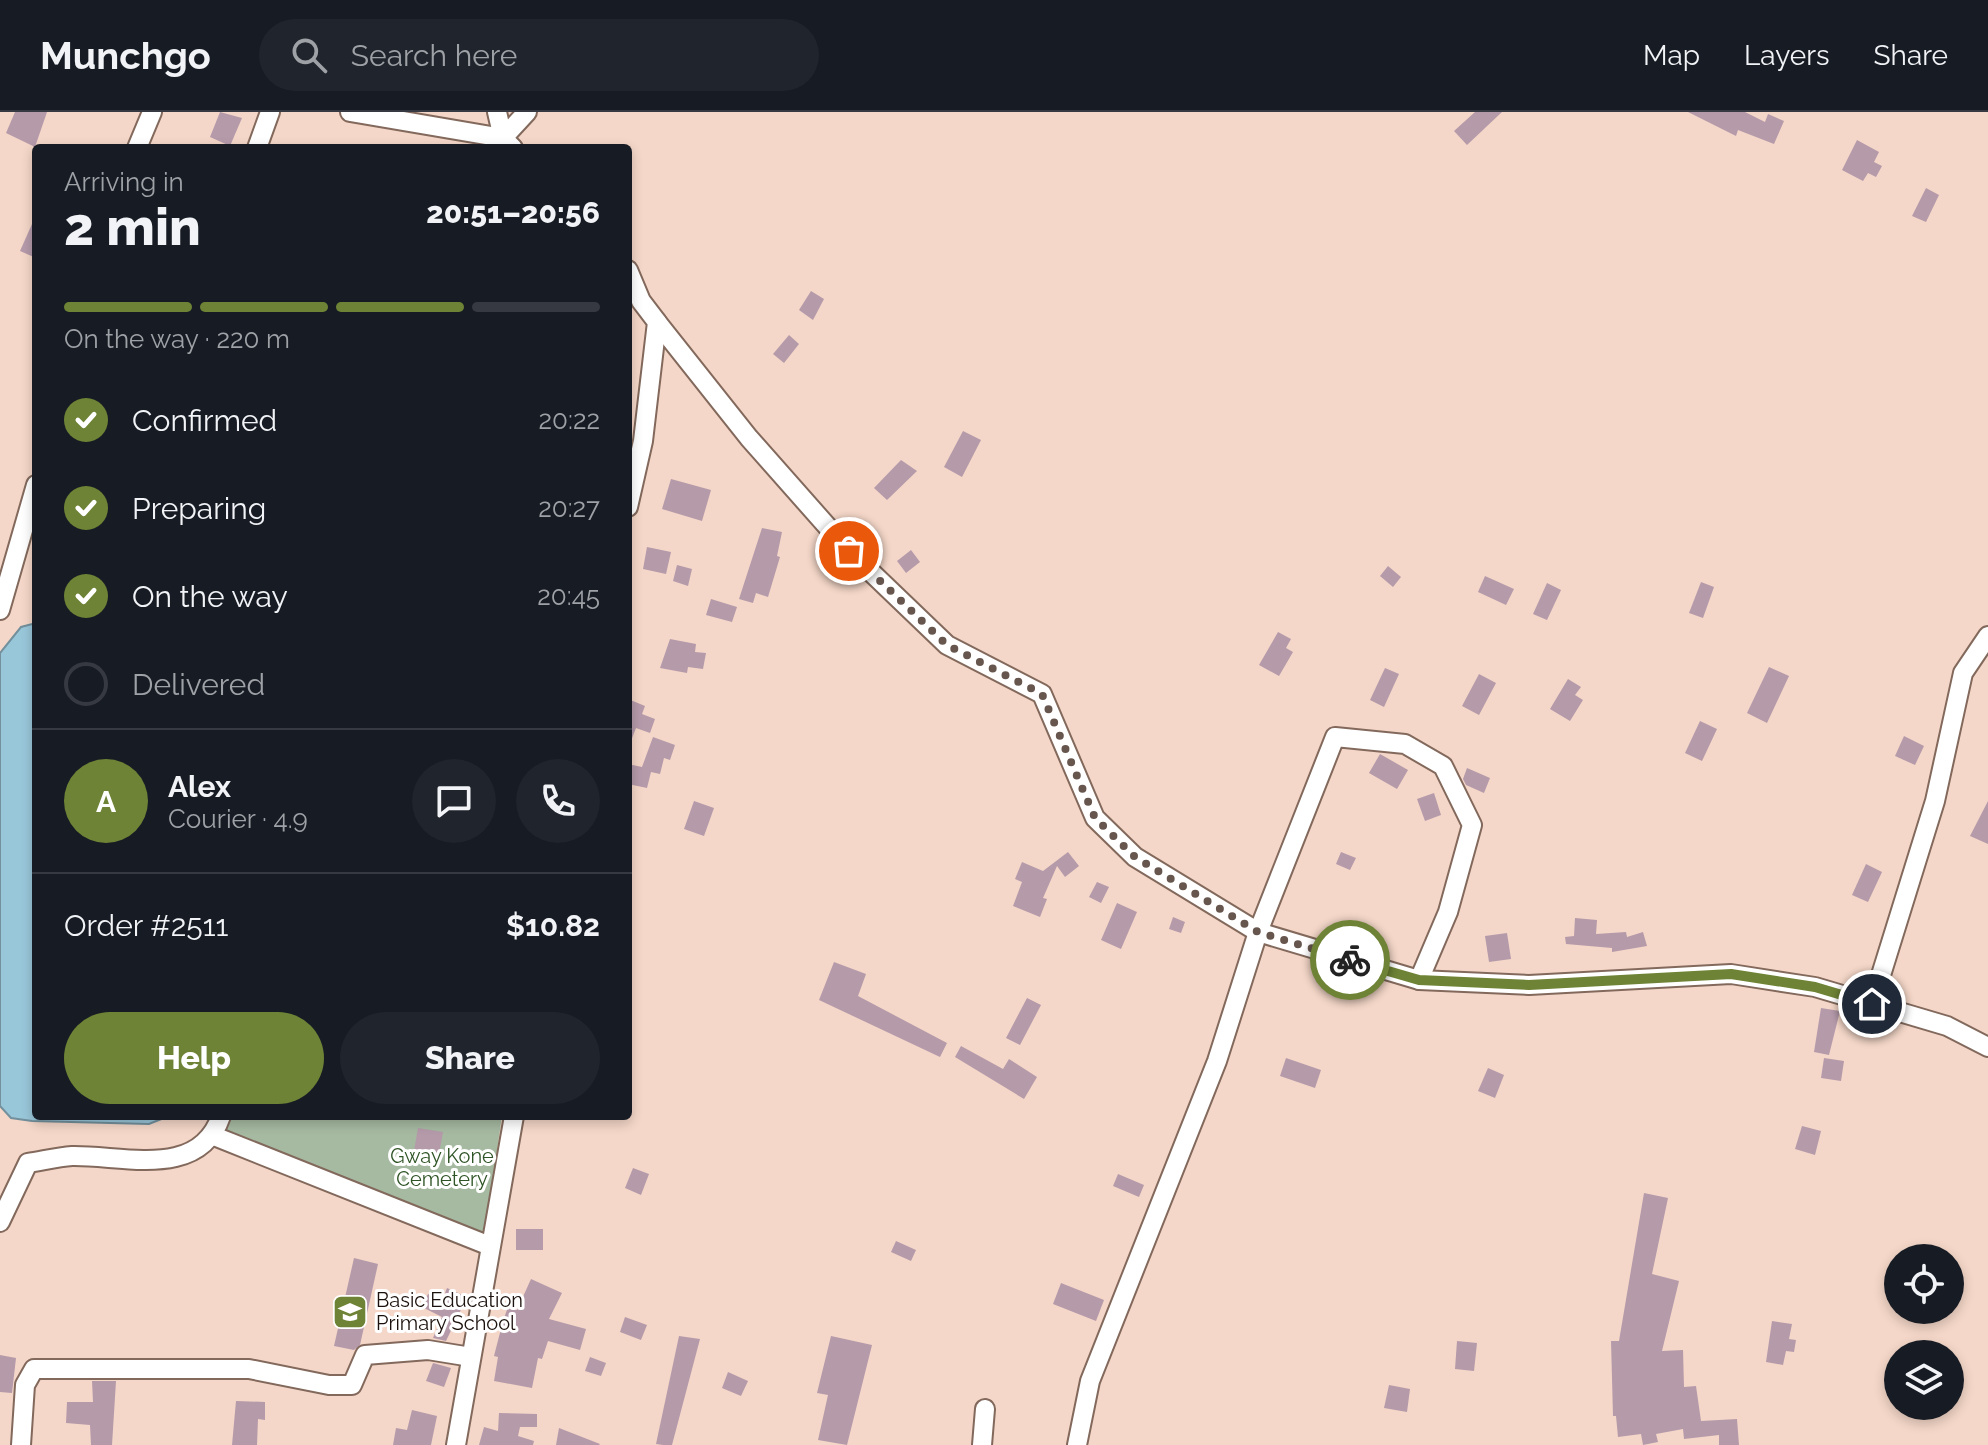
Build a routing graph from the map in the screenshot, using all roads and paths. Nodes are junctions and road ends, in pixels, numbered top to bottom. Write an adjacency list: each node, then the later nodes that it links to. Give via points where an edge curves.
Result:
1 (152, 112): 7 (street)
2 (270, 112): 8 (street)
3 (350, 112): 6 (street)
4 (497, 112): 6 (street)
5 (527, 112): 6 (street)
6 (508, 143)
7 (139, 144)
8 (258, 144)
9 (632, 280): 10 (street)
10 (657, 322): 11 (street); 15 (street, via 749,438 849,551 947,645 1042,694 1095,818 1135,857)
11 (634, 452)
12 (32, 499): 13 (street)
13 (0, 610)
14 (1988, 636): 17 (street, via 1963,673 1935,801)
15 (1258, 932): 16 (street); 16 (street, via 1335,737 1405,744 1443,766 1472,825 1448,912); 29 (street, via 1217,1061 1090,1381)
16 (1419, 980): 17 (street, via 1529,985 1731,974 1815,987)
17 (1872, 1004): 18 (street, via 1947,1026)
18 (1988, 1047)
19 (220, 1120): 21 (street)
20 (513, 1120): 23 (street)
21 (214, 1136): 22 (street, via 198,1149 158,1161 69,1156 28,1163); 23 (street)
22 (0, 1222)
23 (490, 1246): 24 (street)
24 (471, 1357): 26 (street, via 428,1350 365,1355 352,1385 249,1369 34,1369 25,1385); 27 (street)
25 (985, 1409): 28 (street)
26 (21, 1445)
27 (456, 1445)
28 (982, 1445)
29 (1077, 1445)

